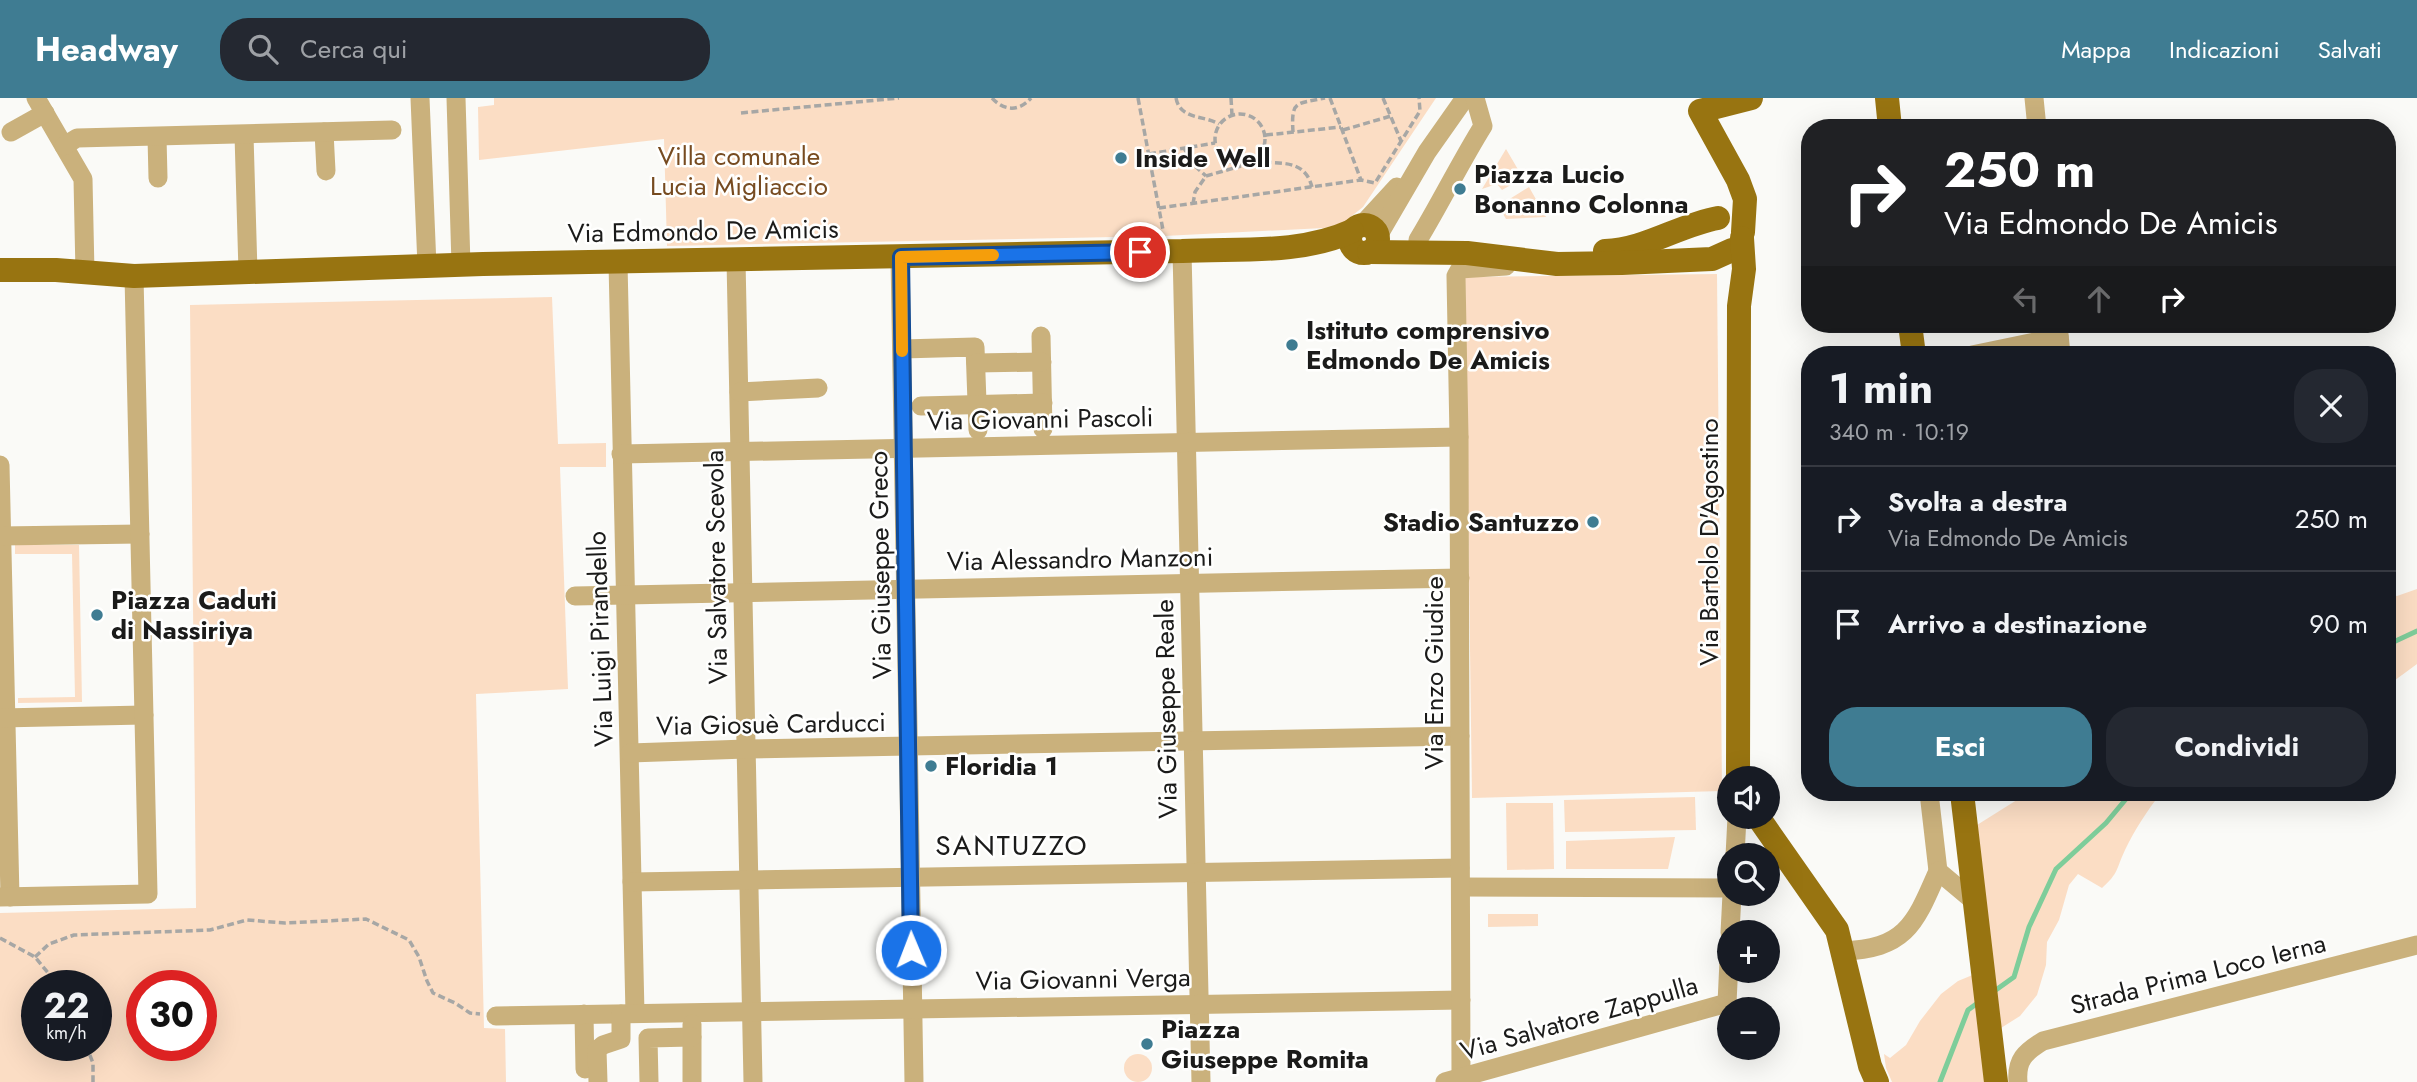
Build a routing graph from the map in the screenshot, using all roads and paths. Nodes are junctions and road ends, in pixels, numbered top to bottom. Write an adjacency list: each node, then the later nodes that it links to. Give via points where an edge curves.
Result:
1 (420, 98): 51 (street)
2 (456, 98): 50 (street)
3 (899, 98): 19 (path)
4 (992, 98): 5 (path, via 1002,107 1014,109)
5 (1031, 98)
6 (1138, 98): 37 (path)
7 (1176, 98): 24 (path, via 1179,108 1192,117)
8 (1231, 98): 20 (path)
9 (1328, 98): 25 (path); 29 (path, via 1298,104 1292,111)
10 (1383, 98): 21 (path)
11 (1419, 98): 33 (path, via 1420,111)
12 (1465, 98): 52 (street)
13 (1475, 98): 53 (street, via 1483,126)
14 (1751, 98): 17 (main road)
15 (1888, 98): 22 (main road)
16 (2034, 98): 23 (street)
17 (1696, 104): 44 (main road, Via Bartolo D'Agostino)
18 (41, 106): 27 (street); 35 (street)
19 (741, 113)
20 (1232, 115): 24 (path); 31 (path, via 1256,118)
21 (1391, 117): 25 (path); 33 (path)
22 (1889, 119)
23 (2037, 119)
24 (1220, 124): 34 (path)
25 (1342, 129): 29 (path); 43 (path)
26 (392, 130): 28 (street)
27 (11, 132)
28 (324, 132): 30 (street); 40 (street)
29 (1293, 132): 31 (path)
30 (244, 135): 32 (street); 63 (street)
31 (1266, 135): 38 (path)
32 (157, 137): 35 (street, via 77,138); 42 (street)
33 (1401, 141): 43 (path, via 1375,183)
34 (1215, 143): 36 (path); 39 (path, via 1225,160)
35 (64, 146): 64 (street, via 83,179)
36 (1184, 148): 37 (path); 41 (path)
37 (1149, 154): 47 (path)
38 (1254, 161): 39 (path); 45 (path, via 1303,169)
39 (1244, 165): 41 (path)
40 (326, 171)
41 (1206, 176): 46 (path)
42 (158, 178)
43 (1362, 180): 45 (path)
44 (1738, 180): 48 (main road); 54 (main road, Via Bartolo D'Agostino, via 1745,199)
45 (1312, 187): 46 (path)
46 (1193, 204): 47 (path)
47 (1159, 208): 49 (path)
48 (1715, 220): 53 (main road, via 1624,250 1572,251); 54 (main road, via 1737,220)
49 (1163, 230)
50 (460, 233): 51 (street); 60 (street)
51 (426, 235): 61 (street)
52 (1366, 239): 53 (main road); 55 (main road, Via Edmondo De Amicis, via 1291,248); 59 (main road)
53 (1418, 240)
54 (1732, 245): 59 (main road, via 1712,259); 101 (main road, Via Bartolo D'Agostino, via 1744,270 1739,306)
55 (1182, 251): 56 (main road, Via Edmondo De Amicis); 81 (street, Via Giuseppe Reale)
56 (901, 257): 57 (main road, Via Edmondo De Amicis); 70 (street, Via Giuseppe Greco)
57 (736, 260): 58 (main road, Via Edmondo De Amicis); 74 (street, Via Salvatore Scevola)
58 (618, 263): 60 (main road, Via Edmondo De Amicis); 84 (street, Via Luigi Pirandello)
59 (1556, 264): 80 (street, Via Enzo Giudice, via 1460,270 1455,276)
60 (461, 265): 61 (main road, Via Edmondo De Amicis)
61 (427, 266): 63 (main road, Via Edmondo De Amicis)
62 (0, 270): 64 (main road, Via Edmondo De Amicis)
63 (248, 272): 65 (main road, Via Edmondo De Amicis)
64 (85, 273): 65 (main road, Via Edmondo De Amicis)
65 (125, 276): 66 (main road, Via Edmondo De Amicis); 86 (street)
66 (0, 285)
67 (1041, 336): 72 (street)
68 (2059, 339): 69 (street)
69 (2021, 346)
70 (902, 349): 71 (street); 82 (street, Via Giuseppe Greco)
71 (976, 355): 72 (street); 76 (street)
72 (1042, 362): 75 (street)
73 (818, 388): 74 (street)
74 (739, 392): 83 (street, Via Salvatore Scevola)
75 (1043, 403): 76 (street); 78 (street)
76 (977, 404): 77 (street); 79 (street)
77 (921, 405)
78 (1044, 429)
79 (978, 430)
80 (1459, 437): 81 (street, Via Giovanni Pascoli); 88 (street, Via Enzo Giudice)
81 (1186, 443): 82 (street, Via Giovanni Pascoli); 89 (street, Via Giuseppe Reale)
82 (904, 449): 83 (street, Via Giovanni Pascoli); 90 (street, Via Giuseppe Greco)
83 (740, 452): 84 (street, Via Giovanni Pascoli); 91 (street, Via Salvatore Scevola)
84 (621, 454): 92 (street, Via Luigi Pirandello)
85 (0, 465): 87 (street)
86 (140, 534): 87 (street); 94 (street)
87 (1, 536): 95 (street)
88 (1460, 578): 89 (street, Via Alessandro Manzoni); 96 (street, Via Enzo Giudice)
89 (1190, 583): 90 (street, Via Alessandro Manzoni); 97 (street, Via Giuseppe Reale)
90 (906, 589): 91 (street, Via Alessandro Manzoni); 98 (street, Via Giuseppe Greco)
91 (743, 592): 92 (street, Via Alessandro Manzoni); 99 (street, Via Salvatore Scevola)
92 (626, 594): 93 (street, Via Alessandro Manzoni); 100 (street, Via Luigi Pirandello)
93 (575, 596)
94 (144, 715): 95 (street); 112 (street, via 148,894)
95 (3, 718): 112 (street)
96 (1460, 736): 97 (street, Via Giosuè Carducci); 108 (street, Via Enzo Giudice)
97 (1193, 742): 98 (street, Via Giosuè Carducci); 106 (street, Via Giuseppe Reale)
98 (909, 747): 99 (street, Via Giosuè Carducci); 107 (street, Via Giuseppe Greco)
99 (746, 749): 100 (street, Via Giosuè Carducci); 109 (street, Via Salvatore Scevola)
100 (630, 753): 110 (street, Via Luigi Pirandello)
101 (1738, 766)
102 (1930, 801): 105 (street)
103 (1963, 801): 113 (main road)
104 (1766, 829): 116 (main road, via 1837,930)
105 (1938, 871): 113 (street); 116 (street, via 1909,928 1889,943)
106 (1196, 873): 107 (street); 108 (street); 121 (street, Via Giuseppe Reale)
107 (910, 877): 109 (street); 122 (street, Via Giuseppe Greco)
108 (1461, 878): 111 (street); 120 (street, Via Enzo Giudice)
109 (748, 880): 110 (street); 123 (street, Via Salvatore Scevola)
110 (632, 882): 125 (street, Via Luigi Pirandello)
111 (1717, 888)
112 (5, 897)
113 (1976, 902): 142 (main road)
114 (0, 938): 117 (path)
115 (2417, 945): 143 (street, Strada Prima Loco Ierna, via 2043,1041 2021,1058)
116 (1842, 951): 141 (main road)
117 (35, 957): 118 (path); 127 (path, via 49,944 74,935 210,930 247,920 366,919 409,940 433,993 470,1013)
118 (46, 970)
119 (1728, 983): 132 (street, Via Salvatore Zappulla, via 1727,1003)
120 (1461, 1000): 121 (street, Via Giovanni Verga); 132 (street, Via Enzo Giudice)
121 (1199, 1004): 122 (street, Via Giovanni Verga); 140 (street, Via Giuseppe Reale)
122 (912, 1009): 123 (street, Via Giovanni Verga); 139 (street, Via Giuseppe Greco)
123 (752, 1011): 124 (street, Via Giovanni Verga); 138 (street, Via Salvatore Scevola)
124 (692, 1012): 125 (street, Via Giovanni Verga); 128 (street)
125 (628, 1013): 126 (street, Via Giovanni Verga); 130 (street, Via Luigi Pirandello)
126 (584, 1014): 127 (street, Via Giovanni Verga); 134 (street)
127 (496, 1016)
128 (692, 1037): 129 (street); 137 (street)
129 (648, 1038): 130 (street); 136 (street)
130 (621, 1039): 135 (street, via 597,1050)
131 (92, 1061): 133 (path)
132 (1453, 1080)
133 (93, 1082)
134 (586, 1082)
135 (598, 1082)
136 (649, 1082)
137 (692, 1082)
138 (753, 1082)
139 (914, 1082)
140 (1201, 1082)
141 (1877, 1082)
142 (1996, 1082)
143 (2018, 1082)

